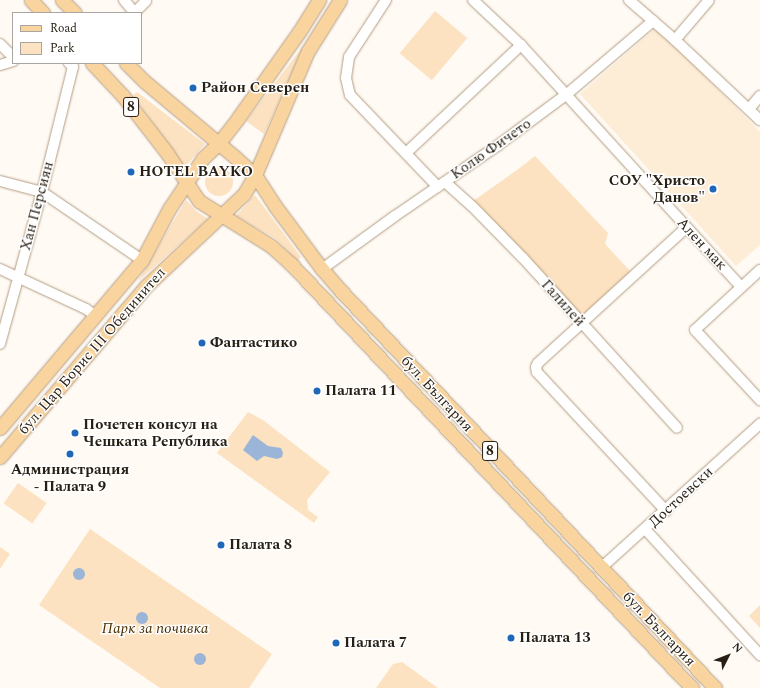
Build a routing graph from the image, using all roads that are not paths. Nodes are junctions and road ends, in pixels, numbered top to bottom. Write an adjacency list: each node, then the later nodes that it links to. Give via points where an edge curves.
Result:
1 (31, 0): 11 (main road)
2 (62, 0): 12 (main road)
3 (124, 0): 13 (street)
4 (319, 0): 29 (main road, via 299,32)
5 (340, 0): 31 (main road, via 308,51)
6 (386, 0): 30 (street, Галилей, via 349,57 346,78 350,95)
7 (473, 0): 18 (street, Ален мак)
8 (630, 0): 15 (street)
9 (709, 0): 16 (street)
10 (146, 1): 14 (street)
11 (42, 12)
12 (74, 12)
13 (133, 12)
14 (135, 12)
15 (653, 20): 16 (street); 25 (street, Колю Фичето)
16 (675, 40): 27 (street)
17 (0, 44): 19 (street)
18 (522, 44): 25 (street, Ален мак); 30 (street)
19 (12, 56)
20 (12, 60): 23 (street)
21 (93, 64): 33 (main road, 8, via 123,96)
22 (127, 64): 29 (main road, 8)
23 (0, 65)
24 (71, 65): 35 (street, Хан Персиян)
25 (568, 94): 34 (street, Колю Фичето); 37 (street, Ален мак)
26 (760, 96): 27 (street)
27 (749, 109): 28 (street)
28 (760, 120)
29 (218, 144): 31 (main road, 8); 33 (main road, via 203,158)
30 (406, 153): 34 (street, Галилей)
31 (255, 175): 36 (main road, via 244,194); 40 (main road, бул. България / 8)
32 (0, 180): 35 (street)
33 (187, 182): 36 (main road, 8, via 199,201); 38 (main road, бул. Цар Борис III Обединител, via 169,209)
34 (442, 184): 40 (street, Колю Фичето); 45 (street, Галилей, via 472,206)
35 (42, 192): 38 (street); 42 (street, Хан Персиян)
36 (222, 214): 51 (main road, бул. Цар Борис III Обединител, via 146,286); 56 (main road, 8, via 271,246 292,264)
37 (686, 228): 43 (street, Ален мак); 45 (street)
38 (142, 260): 44 (main road, бул. Цар Борис III Обединител)
39 (0, 269): 42 (street)
40 (322, 269): 54 (main road, бул. България / 8)
41 (760, 270): 43 (street)
42 (18, 276): 44 (street); 46 (street, Хан Персиян)
43 (741, 287): 47 (street, via 695,330)
44 (96, 316): 49 (main road, бул. Цар Борис III Обединител)
45 (582, 324): 50 (street, Галилей); 52 (street, via 538,363 536,372)
46 (0, 344)
47 (760, 400)
48 (760, 424): 52 (street, Достоевски)
49 (0, 428)
50 (677, 428)
51 (0, 457)
52 (666, 511): 53 (street, Достоевски)
53 (645, 530): 54 (street, Достоевски); 55 (street)
54 (601, 568): 57 (main road, бул. България / 8)
55 (760, 655)
56 (692, 688)
57 (715, 688)

